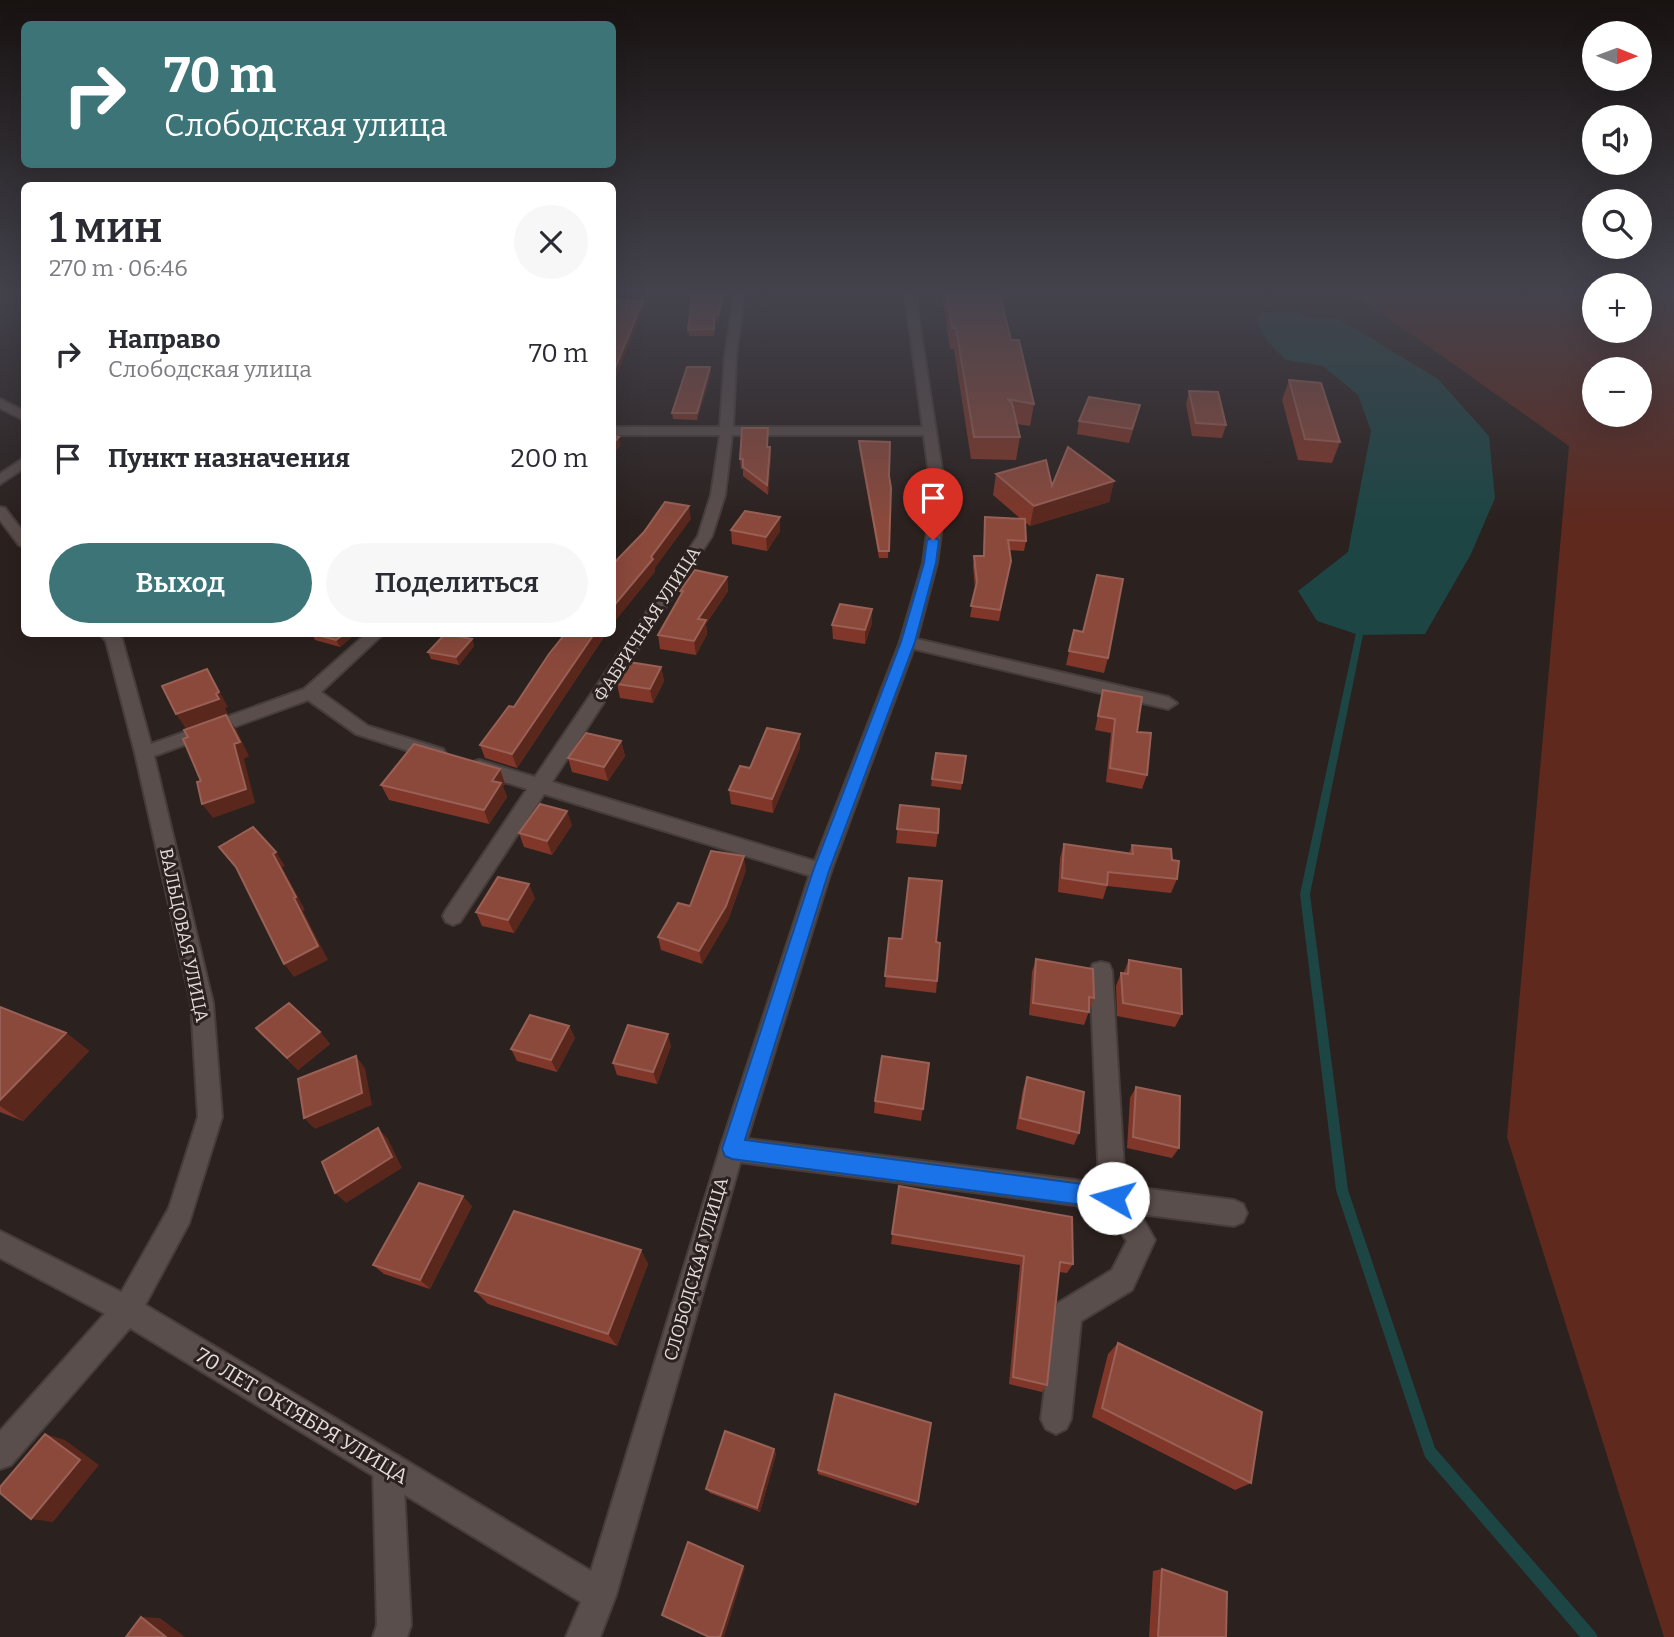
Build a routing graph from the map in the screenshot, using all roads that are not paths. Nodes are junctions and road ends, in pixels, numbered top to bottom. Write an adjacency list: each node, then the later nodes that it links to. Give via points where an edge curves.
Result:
1 (729, 371): 5 (street, ФАБРИЧНАЯ УЛИЦА)
2 (921, 371): 7 (street, СЛОБОДСКАЯ УЛИЦА)
3 (0, 403): 4 (street)
4 (21, 414)
5 (726, 430): 6 (street); 7 (street); 18 (street, ФАБРИЧНАЯ УЛИЦА, via 715,514 705,536)
6 (616, 431)
7 (930, 431): 14 (street, СЛОБОДСКАЯ УЛИЦА, via 939,496 930,563)
8 (21, 464): 9 (street)
9 (0, 480)
10 (0, 511): 11 (street)
11 (21, 538)
12 (115, 637): 17 (street, ВАЛЬЦОВАЯ УЛИЦА)
13 (372, 637): 15 (street)
14 (908, 642): 16 (street); 19 (street, СЛОБОДСКАЯ УЛИЦА)
15 (310, 693): 17 (street); 18 (street, via 362,730)
16 (1168, 703)
17 (144, 753): 26 (street, ВАЛЬЦОВАЯ УЛИЦА, via 201,1003 210,1117 180,1214)
18 (540, 786): 19 (street); 20 (street, ФАБРИЧНАЯ УЛИЦА)
19 (821, 871): 22 (street, СЛОБОДСКАЯ УЛИЦА)
20 (453, 916)
21 (1101, 971): 23 (street)
22 (732, 1149): 23 (street); 30 (street, СЛОБОДСКАЯ УЛИЦА)
23 (1113, 1198): 24 (street); 27 (street, via 1142,1240 1122,1280 1069,1313)
24 (1234, 1213)
25 (0, 1244): 26 (street, 70 ЛЕТ ОКТЯБРЯ УЛИЦА)
26 (127, 1310): 28 (street, ВАЛЬЦОВАЯ УЛИЦА); 29 (street, 70 ЛЕТ ОКТЯБРЯ УЛИЦА)
27 (1056, 1419)
28 (0, 1454)
29 (388, 1467): 30 (street, 70 ЛЕТ ОКТЯБРЯ УЛИЦА); 31 (street, via 394,1625)
30 (600, 1595): 32 (street, СЛОБОДСКАЯ УЛИЦА)
31 (390, 1637)
32 (583, 1637)

